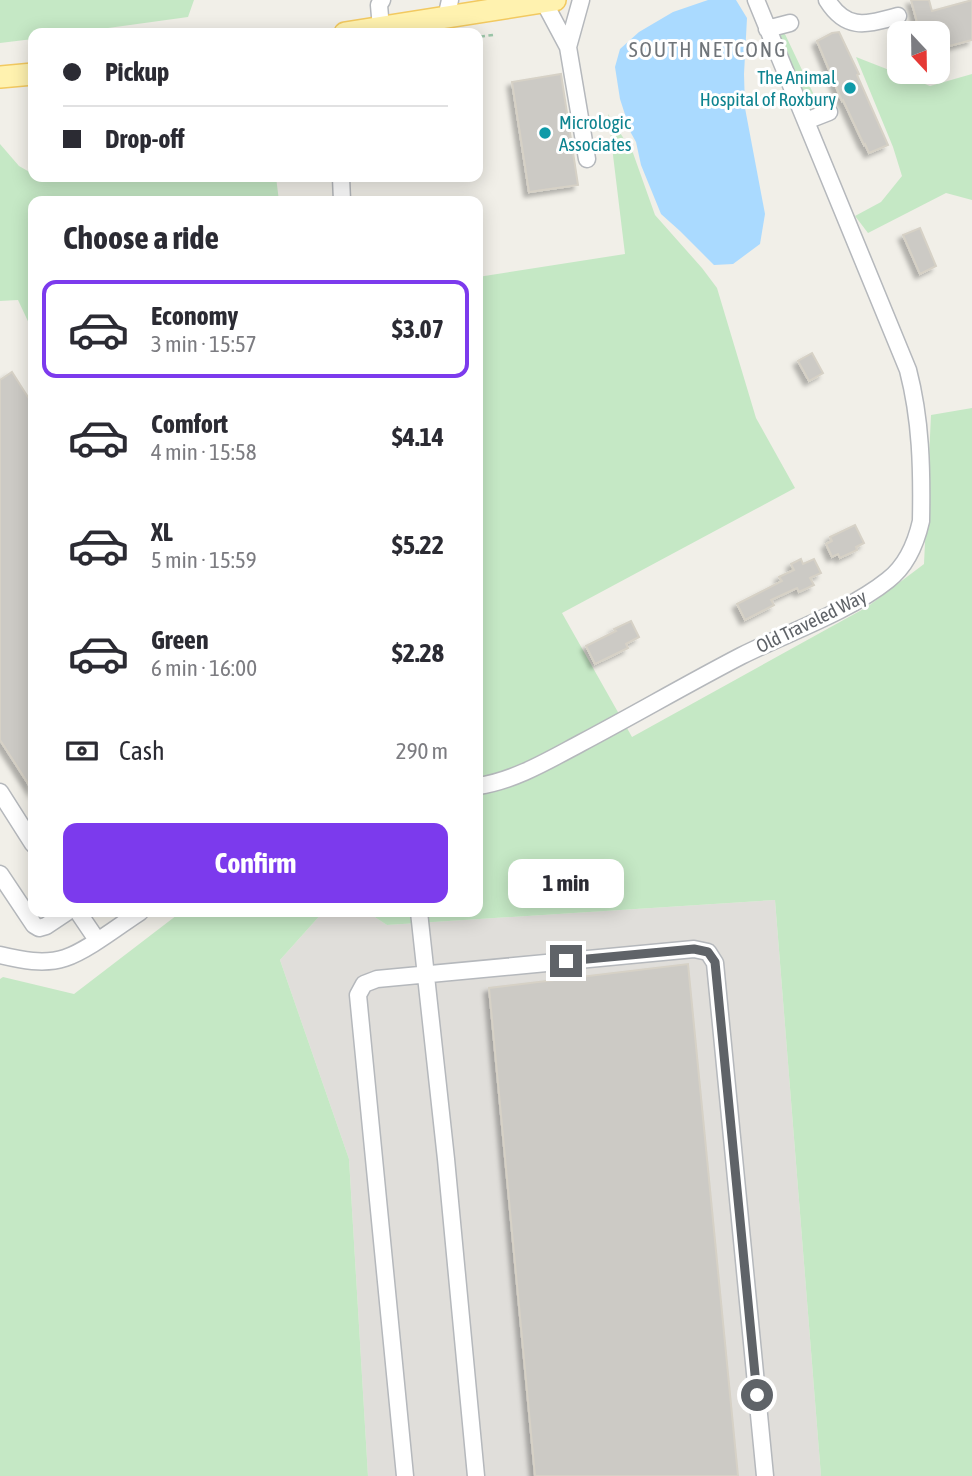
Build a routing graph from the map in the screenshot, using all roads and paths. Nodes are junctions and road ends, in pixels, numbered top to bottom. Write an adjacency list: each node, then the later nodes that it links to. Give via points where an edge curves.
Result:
1 (382, 0): 9 (street)
2 (581, 0): 13 (street)
3 (756, 0): 10 (street, Old Traveled Way)
4 (828, 0): 7 (street, via 840,15 858,23)
5 (549, 1): 6 (main road); 13 (street)
6 (448, 9): 9 (main road)
7 (898, 16)
8 (790, 23): 10 (street)
9 (381, 28)
10 (767, 29): 17 (street, Old Traveled Way)
11 (493, 35): 12 (path)
12 (483, 36)
13 (568, 47): 18 (street)
14 (28, 74): 15 (main road)
15 (0, 77)
16 (829, 112): 17 (street)
17 (806, 121): 19 (street, Old Traveled Way, via 913,389 922,481 921,521 910,553 888,580 854,602 729,662 517,775)
18 (587, 159)
19 (483, 785)
20 (0, 792): 21 (street)
21 (28, 836)
22 (0, 874): 23 (street)
23 (28, 916)
24 (29, 917): 25 (street, via 39,928)
25 (60, 917)
26 (81, 917): 29 (street)
27 (132, 917): 29 (street)
28 (419, 917): 31 (street)
29 (97, 940): 30 (street, via 66,958 50,961)
30 (0, 955)
31 (425, 974): 32 (street, via 377,979 364,984 358,995); 33 (street); 34 (street, via 694,949 708,952 715,962)
32 (405, 1476)
33 (476, 1476)
34 (765, 1476)

